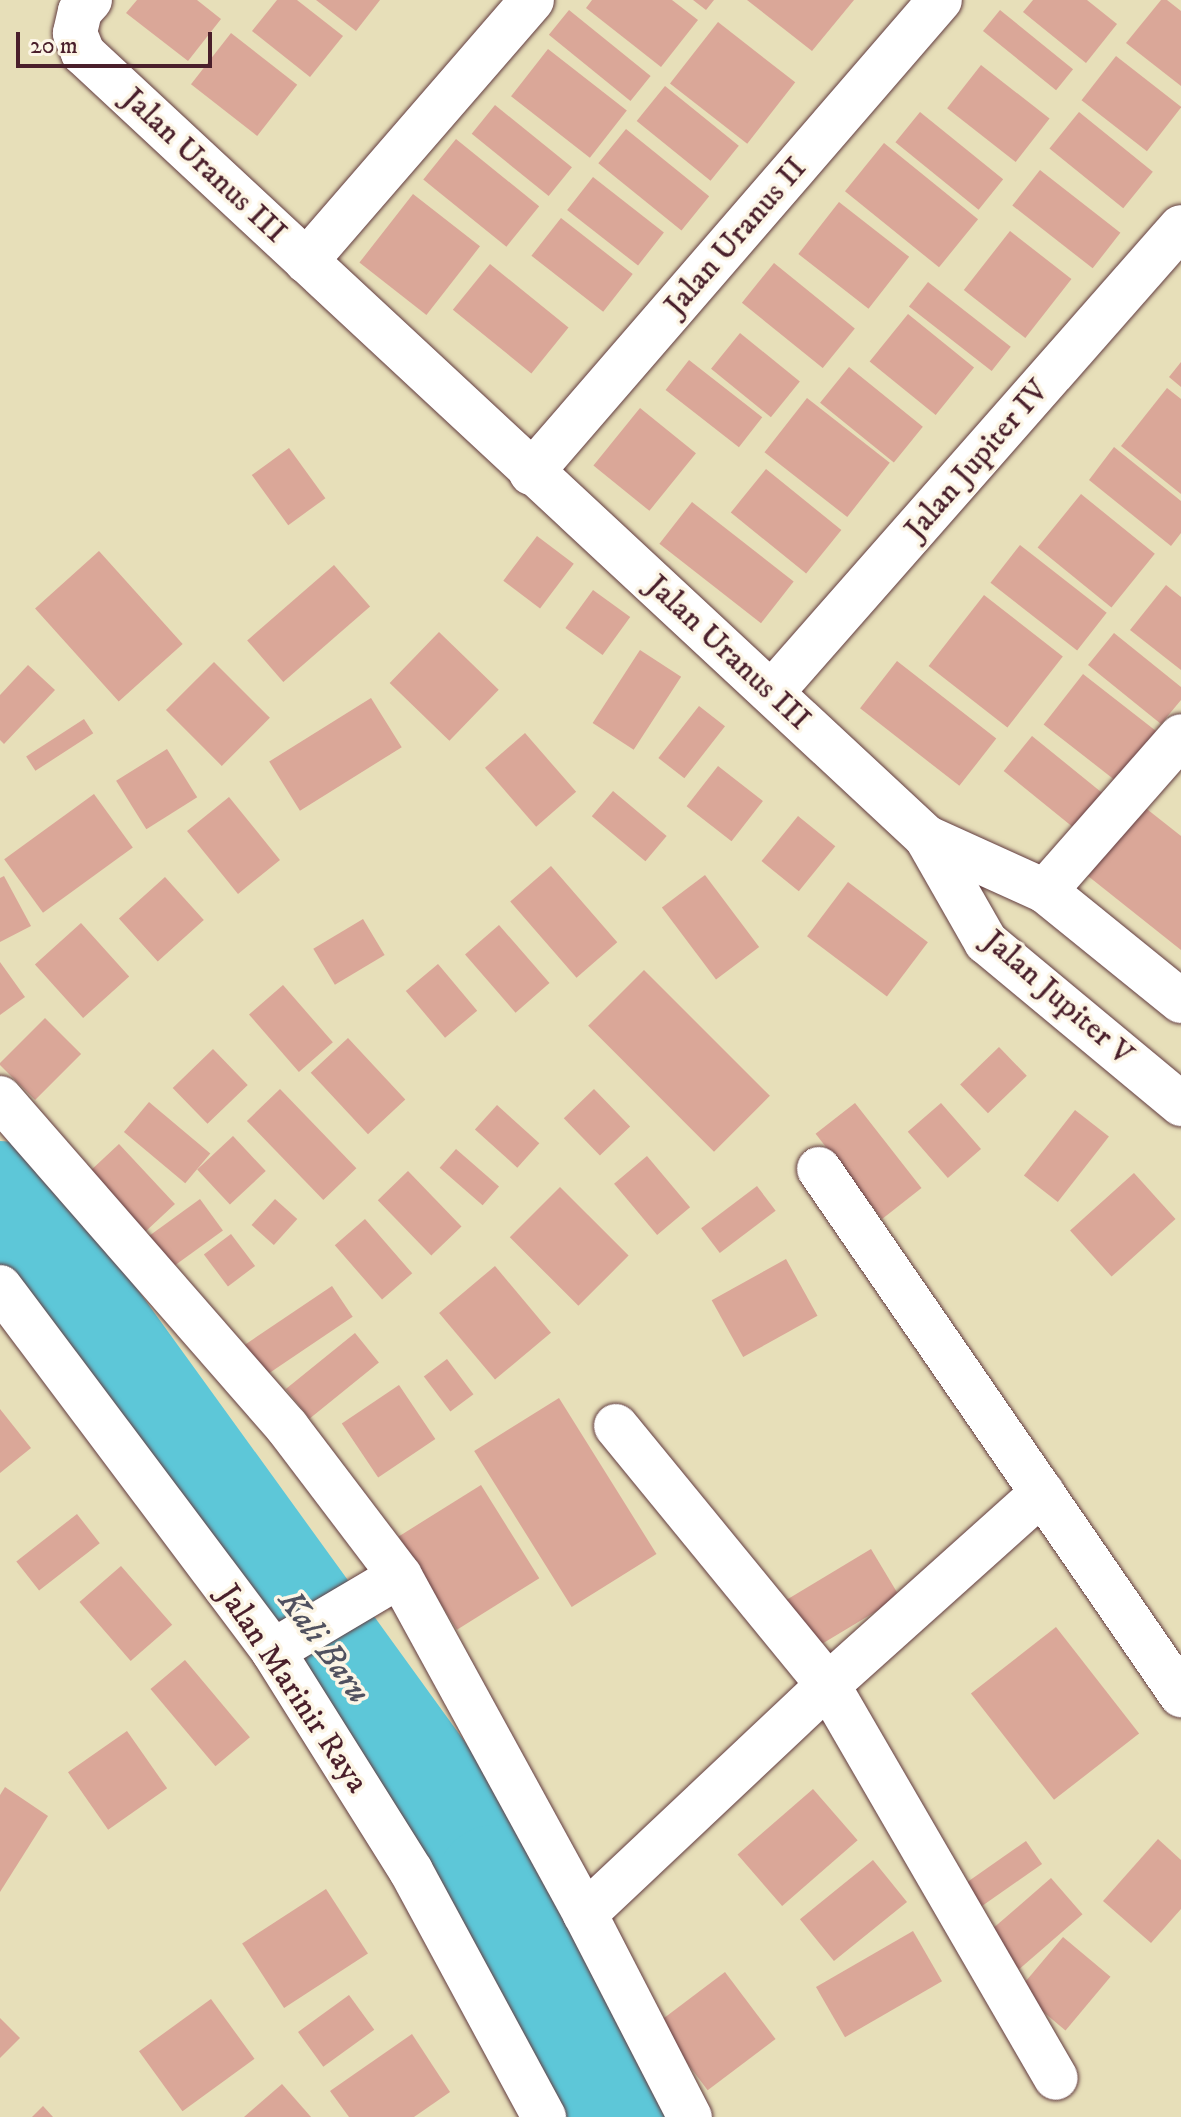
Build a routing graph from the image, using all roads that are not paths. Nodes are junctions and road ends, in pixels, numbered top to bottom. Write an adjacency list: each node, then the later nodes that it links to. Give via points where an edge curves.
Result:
1 (532, 0): 5 (street, Jalan Uranus III)
2 (940, 0): 6 (street, Jalan Uranus II)
3 (83, 16): 5 (street, Jalan Uranus III, via 83,53)
4 (1181, 227): 7 (street, Jalan Jupiter IV)
5 (306, 261): 6 (street, Jalan Uranus III)
6 (531, 473): 7 (street, Jalan Uranus III)
7 (772, 692): 9 (street, Jalan Uranus III)
8 (1181, 736): 10 (street)
9 (926, 837): 10 (street, Jalan Uranus III); 13 (street, Jalan Jupiter V, via 986,942)
10 (1045, 891): 11 (street, Jalan Uranus III)
11 (1181, 1001)
12 (0, 1098): 18 (street, via 287,1427)
13 (1181, 1104)
14 (819, 1169): 17 (street)
15 (0, 1287): 19 (street, Jalan Marinir Raya)
16 (616, 1426): 20 (street)
17 (1042, 1493): 20 (street); 21 (street)
18 (400, 1576): 19 (street); 22 (street)
19 (280, 1646): 24 (street, Jalan Marinir Raya, via 411,1871)
20 (828, 1685): 22 (street); 23 (street)
21 (1181, 1695)
22 (585, 1914): 25 (street)
23 (1056, 2078)
24 (544, 2117)
25 (690, 2117)

